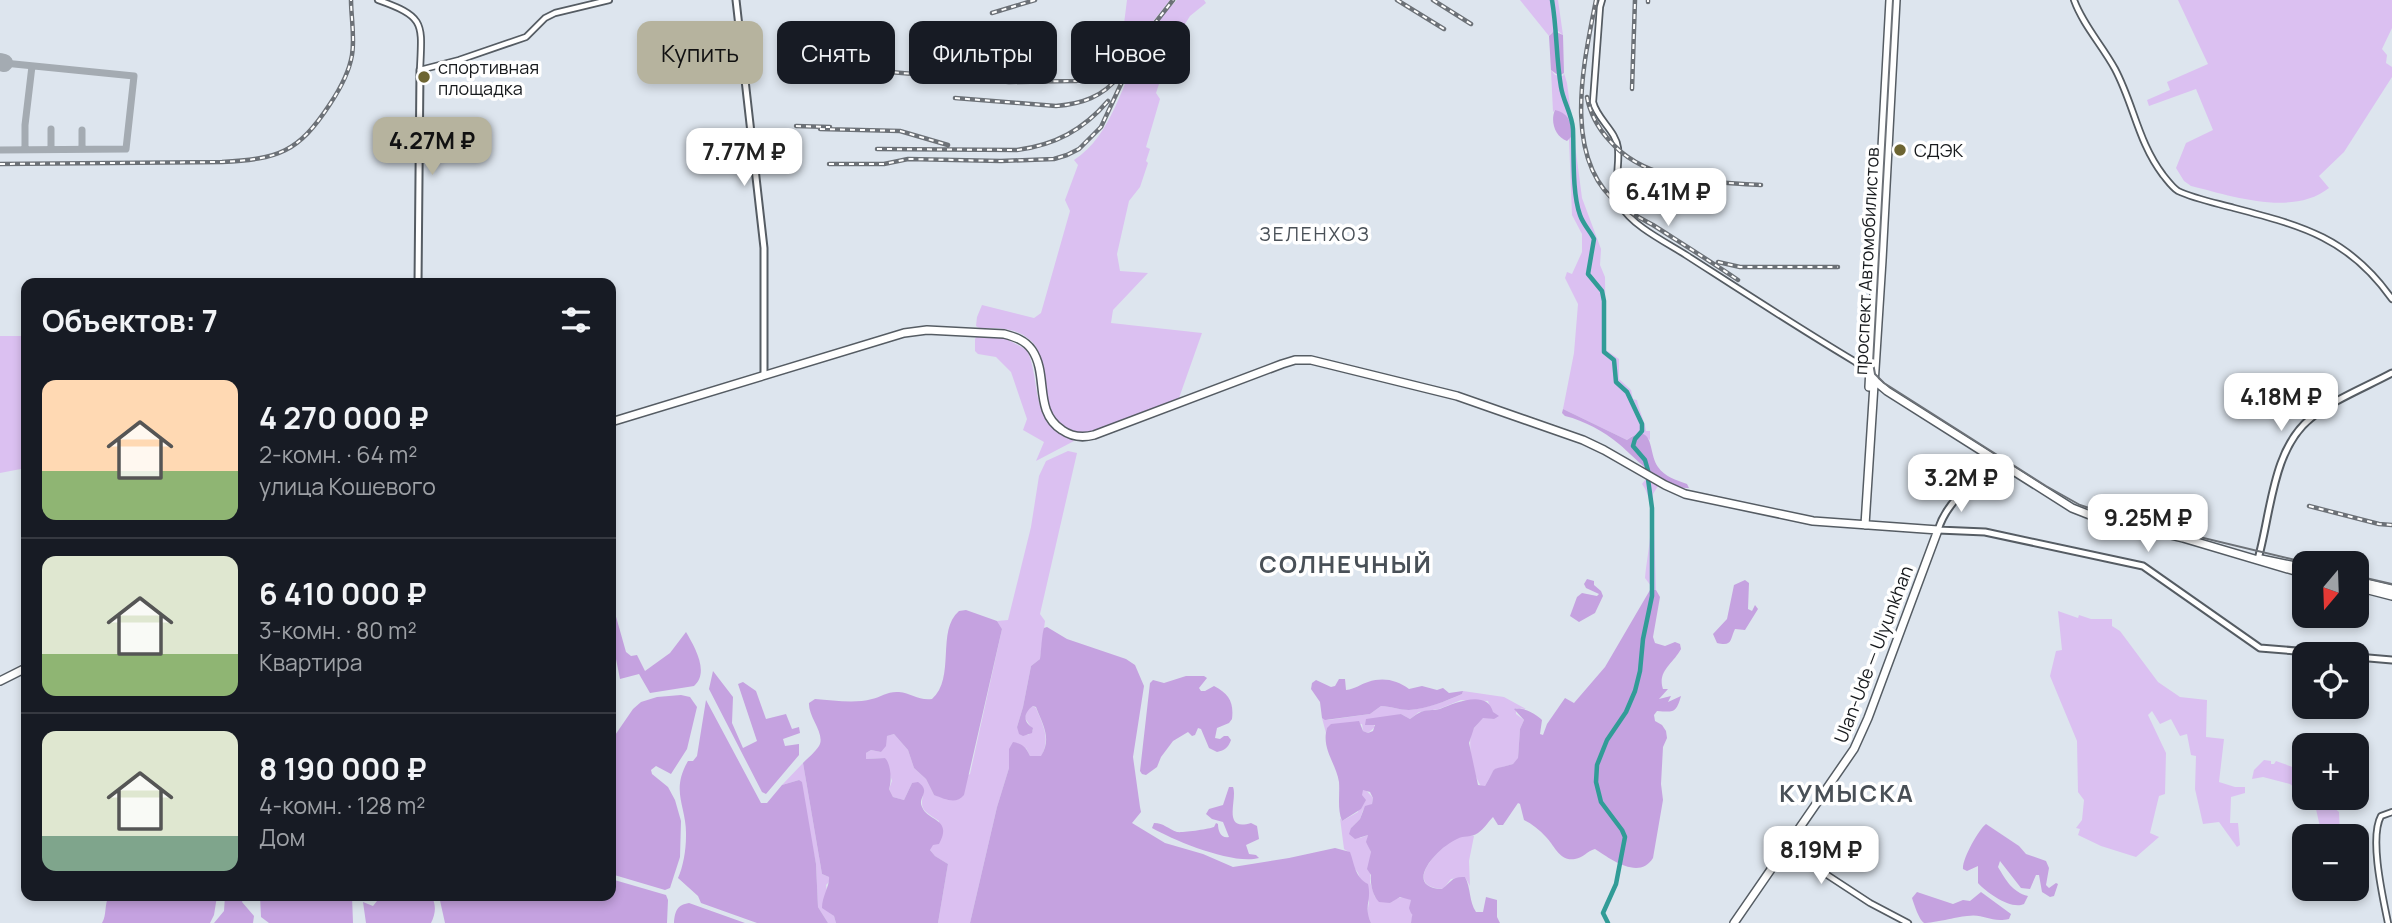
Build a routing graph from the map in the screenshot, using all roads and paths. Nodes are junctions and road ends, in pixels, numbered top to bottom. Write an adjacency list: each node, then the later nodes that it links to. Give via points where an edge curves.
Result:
1 (378, 0): 8 (street, via 415,17 422,32)
2 (609, 0): 8 (street, via 555,13 526,37)
3 (736, 0): 12 (main road, via 764,248)
4 (1602, 0): 13 (street, via 1593,102 1618,147 1621,206 1664,241 1854,361)
5 (1890, 0): 13 (main road, проспект Автомобилистов)
6 (1896, 0): 13 (main road, проспект Автомобилистов)
7 (2074, 0): 10 (street, via 2114,67 2152,160 2177,191 2304,228 2351,253)
8 (420, 70): 9 (main road)
9 (418, 278)
10 (2392, 299)
11 (2392, 373): 18 (main road, via 2317,413 2294,437 2281,463)
12 (764, 375): 14 (main road); 16 (main road, via 904,333 1004,334 1024,341 1035,354 1050,419 1061,430 1082,437 1282,364 1311,360 1457,396 1583,440 1685,494 1814,521)
13 (1872, 377): 15 (main road, via 1886,391); 16 (main road, проспект Автомобилистов)
14 (616, 420)
15 (1998, 462): 17 (main road, via 1959,495); 18 (main road, via 2086,514)
16 (1863, 524): 17 (main road)
17 (1938, 530): 25 (main road, via 1985,532 2139,565 2260,648); 31 (main road, Ulan-Ude — Ulyunkhan, via 1854,749)
18 (2258, 559): 19 (main road); 20 (main road)
19 (2292, 565)
20 (2292, 571)
21 (2370, 584): 22 (main road)
22 (2392, 589)
23 (2370, 590): 24 (main road)
24 (2392, 596)
25 (2292, 651)
26 (2369, 658): 27 (main road)
27 (2392, 660)
28 (21, 670): 29 (main road)
29 (0, 681)
30 (2392, 812): 34 (street, via 2379,818 2378,864)
31 (1786, 848): 32 (main road, Ulan-Ude — Ulyunkhan); 33 (street)
32 (1734, 923)
33 (1908, 923)
34 (2388, 923)

